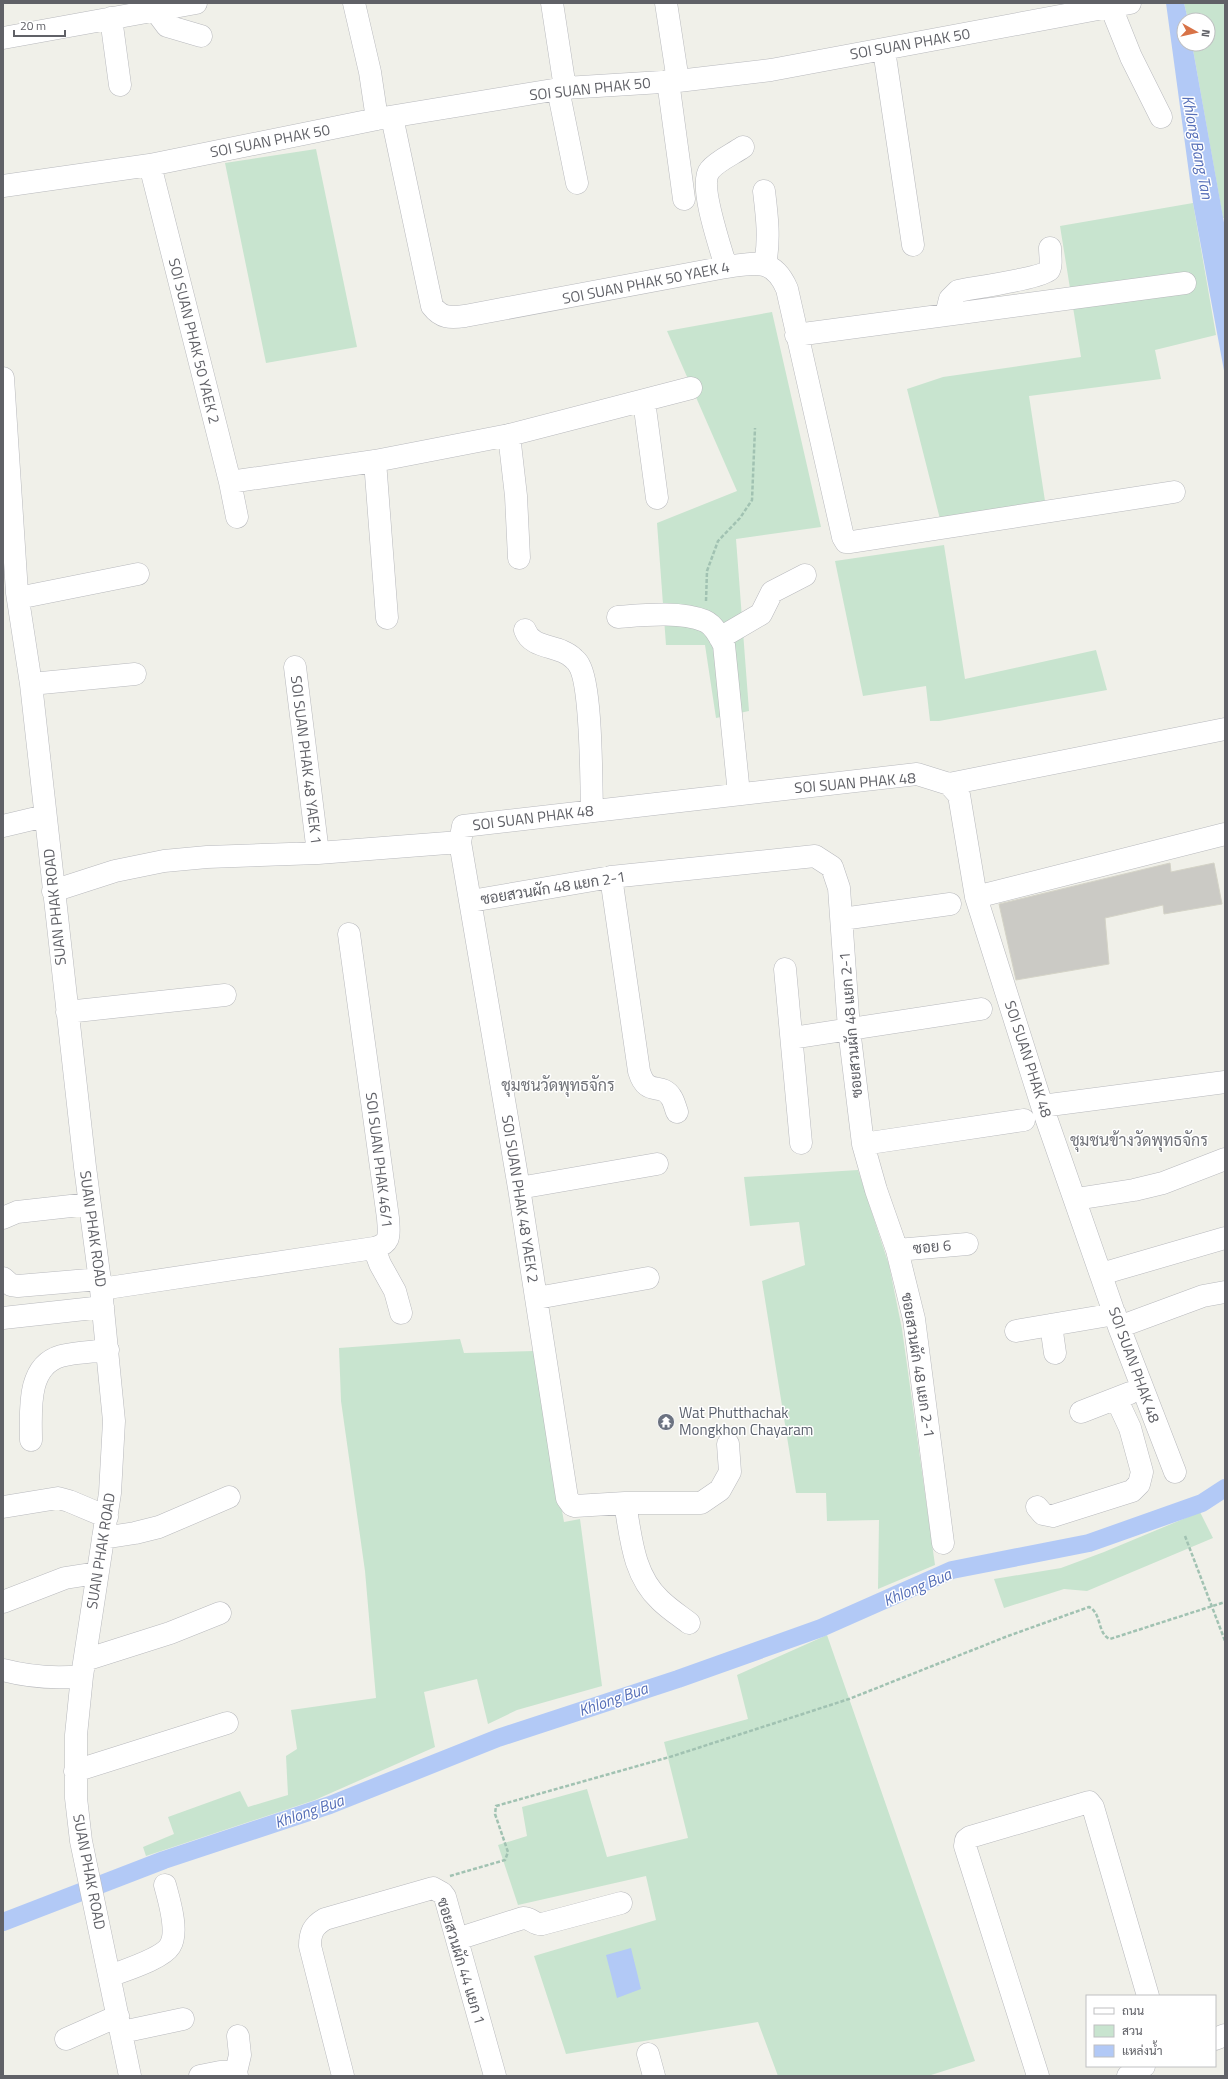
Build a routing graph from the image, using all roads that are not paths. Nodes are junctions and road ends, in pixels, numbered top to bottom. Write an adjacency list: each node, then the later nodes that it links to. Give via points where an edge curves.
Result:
1 (196, 3): 6 (street)
2 (354, 3): 15 (street, SOI SUAN PHAK 50 YAEK 4)
3 (552, 3): 13 (street)
4 (666, 3): 11 (street)
5 (1120, 5): 10 (street, SOI SUAN PHAK 50); 14 (street, via 1131,57)
6 (155, 10): 7 (street); 8 (street, via 167,26)
7 (111, 18): 9 (street); 12 (street)
8 (201, 36)
9 (3, 38)
10 (884, 50): 11 (street, SOI SUAN PHAK 50, via 771,70); 22 (street)
11 (673, 81): 13 (street, SOI SUAN PHAK 50); 21 (street)
12 (120, 84)
13 (562, 89): 15 (street, SOI SUAN PHAK 50); 18 (street)
14 (1161, 116)
15 (384, 118): 17 (street, SOI SUAN PHAK 50); 25 (street, SOI SUAN PHAK 50 YAEK 4, via 432,306 442,316 452,318 472,315)
16 (743, 147): 25 (street, via 710,170 706,177 707,197)
17 (150, 165): 19 (street, SOI SUAN PHAK 50); 34 (street, SOI SUAN PHAK 50 YAEK 2)
18 (577, 183)
19 (3, 186)
20 (764, 191): 24 (street, via 769,228)
21 (684, 199)
22 (913, 245)
23 (1050, 248): 27 (street, via 1050,268 1047,271 1035,276 958,291 950,300)
24 (765, 264): 25 (street, SOI SUAN PHAK 50 YAEK 4, via 751,263); 28 (street, via 782,278 787,289)
25 (726, 267)
26 (1185, 283): 27 (street)
27 (946, 315): 28 (street)
28 (796, 336): 35 (street, via 846,542)
29 (3, 378): 41 (street, SUAN PHAK ROAD)
30 (691, 388): 31 (street)
31 (644, 401): 32 (street); 36 (street)
32 (509, 435): 33 (street); 38 (street, via 516,496)
33 (375, 461): 34 (street); 43 (street)
34 (230, 482): 37 (street, SOI SUAN PHAK 50 YAEK 2)
35 (1174, 492)
36 (657, 498)
37 (237, 517)
38 (519, 558)
39 (138, 574): 41 (street)
40 (805, 575): 45 (street, via 772,592 761,614)
41 (13, 591): 48 (street, SUAN PHAK ROAD)
42 (618, 617): 45 (street, via 666,614 706,621)
43 (387, 618)
44 (525, 630): 52 (street, via 528,638 534,642 571,656 579,665 587,694)
45 (720, 638): 51 (street, via 724,645)
46 (295, 667): 57 (street, SOI SUAN PHAK 48 YAEK 1)
47 (135, 674): 48 (street)
48 (32, 684): 53 (street, SUAN PHAK ROAD)
49 (1225, 729): 50 (street)
50 (949, 784): 51 (street, SOI SUAN PHAK 48, via 917,774); 60 (street, SOI SUAN PHAK 48, via 959,795)
51 (739, 794): 52 (street, SOI SUAN PHAK 48)
52 (592, 811): 56 (street, SOI SUAN PHAK 48, via 464,826)
53 (45, 816): 54 (street); 59 (street, SUAN PHAK ROAD)
54 (3, 826)
55 (1225, 834): 60 (street)
56 (460, 842): 57 (street, SOI SUAN PHAK 48); 61 (street, SOI SUAN PHAK 48 YAEK 2)
57 (318, 853): 59 (street, SOI SUAN PHAK 48, via 207,857 164,862 115,871)
58 (611, 877): 61 (street, ซอยสวนผัก 48 แยก 2-1); 63 (street, ซอยสวนผัก 48 แยก 2-1, via 815,856 832,867 839,888); 73 (street, via 638,1071 642,1082 647,1086 662,1089 671,1097)
59 (53, 891): 68 (street, SUAN PHAK ROAD)
60 (976, 896): 72 (street, SOI SUAN PHAK 48)
61 (471, 901): 79 (street, SOI SUAN PHAK 48 YAEK 2)
62 (950, 904): 63 (street)
63 (842, 920): 69 (street, ซอยสวนผัก 48 แยก 2-1)
64 (349, 934): 85 (street, SOI SUAN PHAK 46/1, via 388,1218 387,1242)
65 (785, 969): 70 (street)
66 (225, 995): 68 (street)
67 (981, 1009): 69 (street)
68 (67, 1012): 81 (street, SUAN PHAK ROAD)
69 (849, 1029): 70 (street); 76 (street, ซอยสวนผัก 48 แยก 2-1)
70 (792, 1038): 75 (street)
71 (1225, 1082): 72 (street)
72 (1042, 1106): 80 (street, SOI SUAN PHAK 48)
73 (677, 1112)
74 (1024, 1120): 76 (street)
75 (801, 1143)
76 (863, 1144): 86 (street, ซอยสวนผัก 48 แยก 2-1)
77 (1225, 1159): 80 (street, via 1163,1183)
78 (657, 1164): 79 (street)
79 (519, 1188): 92 (street, SOI SUAN PHAK 48 YAEK 2)
80 (1076, 1199): 87 (street, SOI SUAN PHAK 48)
81 (89, 1204): 82 (street, via 17,1212); 90 (street, SUAN PHAK ROAD)
82 (3, 1218)
83 (1225, 1238): 87 (street)
84 (967, 1244): 86 (street, ซอย 6)
85 (374, 1248): 90 (street, SOI SUAN PHAK 46/1); 93 (street, via 395,1291)
86 (897, 1250): 111 (street, ซอยสวนผัก 48 แยก 2-1, via 914,1319)
87 (1101, 1274): 95 (street, SOI SUAN PHAK 48)
88 (3, 1278): 90 (street, via 11,1285 18,1286)
89 (648, 1278): 92 (street)
90 (102, 1292): 94 (street); 98 (street, SUAN PHAK ROAD)
91 (1225, 1292): 95 (street)
92 (536, 1298): 107 (street, SOI SUAN PHAK 48 YAEK 2, via 569,1502 575,1506)
93 (400, 1313)
94 (3, 1318)
95 (1117, 1321): 96 (street); 100 (street, SOI SUAN PHAK 48)
96 (1051, 1325): 97 (street); 99 (street)
97 (1016, 1331)
98 (108, 1350): 103 (street, via 60,1356 39,1372 31,1401); 110 (street, SUAN PHAK ROAD, via 114,1421 112,1470)
99 (1055, 1353)
100 (1142, 1388): 101 (street); 105 (street, SOI SUAN PHAK 48)
101 (1117, 1400): 102 (street); 108 (street, via 1130,1428 1142,1472 1139,1484 1132,1491 1053,1516 1043,1514)
102 (1081, 1412)
103 (31, 1440)
104 (728, 1444): 107 (street, via 730,1472 720,1490 701,1502)
105 (1175, 1472)
106 (229, 1497): 110 (street, via 158,1527 135,1533)
107 (625, 1503): 115 (street, via 635,1557 648,1586 660,1600)
108 (1037, 1506)
109 (3, 1507): 110 (street, via 58,1498 69,1501)
110 (105, 1528): 112 (street, SUAN PHAK ROAD)
111 (942, 1543)
112 (97, 1573): 113 (street, via 65,1578); 116 (street, SUAN PHAK ROAD)
113 (3, 1602)
114 (220, 1613): 116 (street)
115 (690, 1623)
116 (83, 1668): 117 (street, via 42,1678); 119 (street, SUAN PHAK ROAD)
117 (3, 1670)
118 (227, 1723): 119 (street)
119 (75, 1771): 123 (street, SUAN PHAK ROAD, via 81,1841)
120 (166, 1885): 123 (street, via 173,1921 170,1945 162,1954)
121 (621, 1903): 122 (street, via 542,1924 524,1918)
122 (457, 1939): 134 (street, ซอยสวนผัก 44 แยก 1, via 444,1897 438,1890 429,1888 319,1923 311,1933 310,1946); 135 (street, ซอยสวนผัก 44 แยก 1)
123 (110, 1976): 126 (street, SUAN PHAK ROAD)
124 (1148, 1995): 137 (street, via 1090,1802 970,1837 966,1840 965,1846)
125 (183, 2018): 126 (street)
126 (120, 2024): 128 (street); 132 (street, SUAN PHAK ROAD)
127 (238, 2036): 131 (street, via 240,2055)
128 (66, 2039)
129 (648, 2054): 136 (street)
130 (1142, 2067): 138 (street)
131 (237, 2074): 133 (street, via 220,2072)
132 (130, 2076)
133 (200, 2076)
134 (343, 2076)
135 (495, 2076)
136 (654, 2076)
137 (1038, 2076)
138 (1128, 2076)

